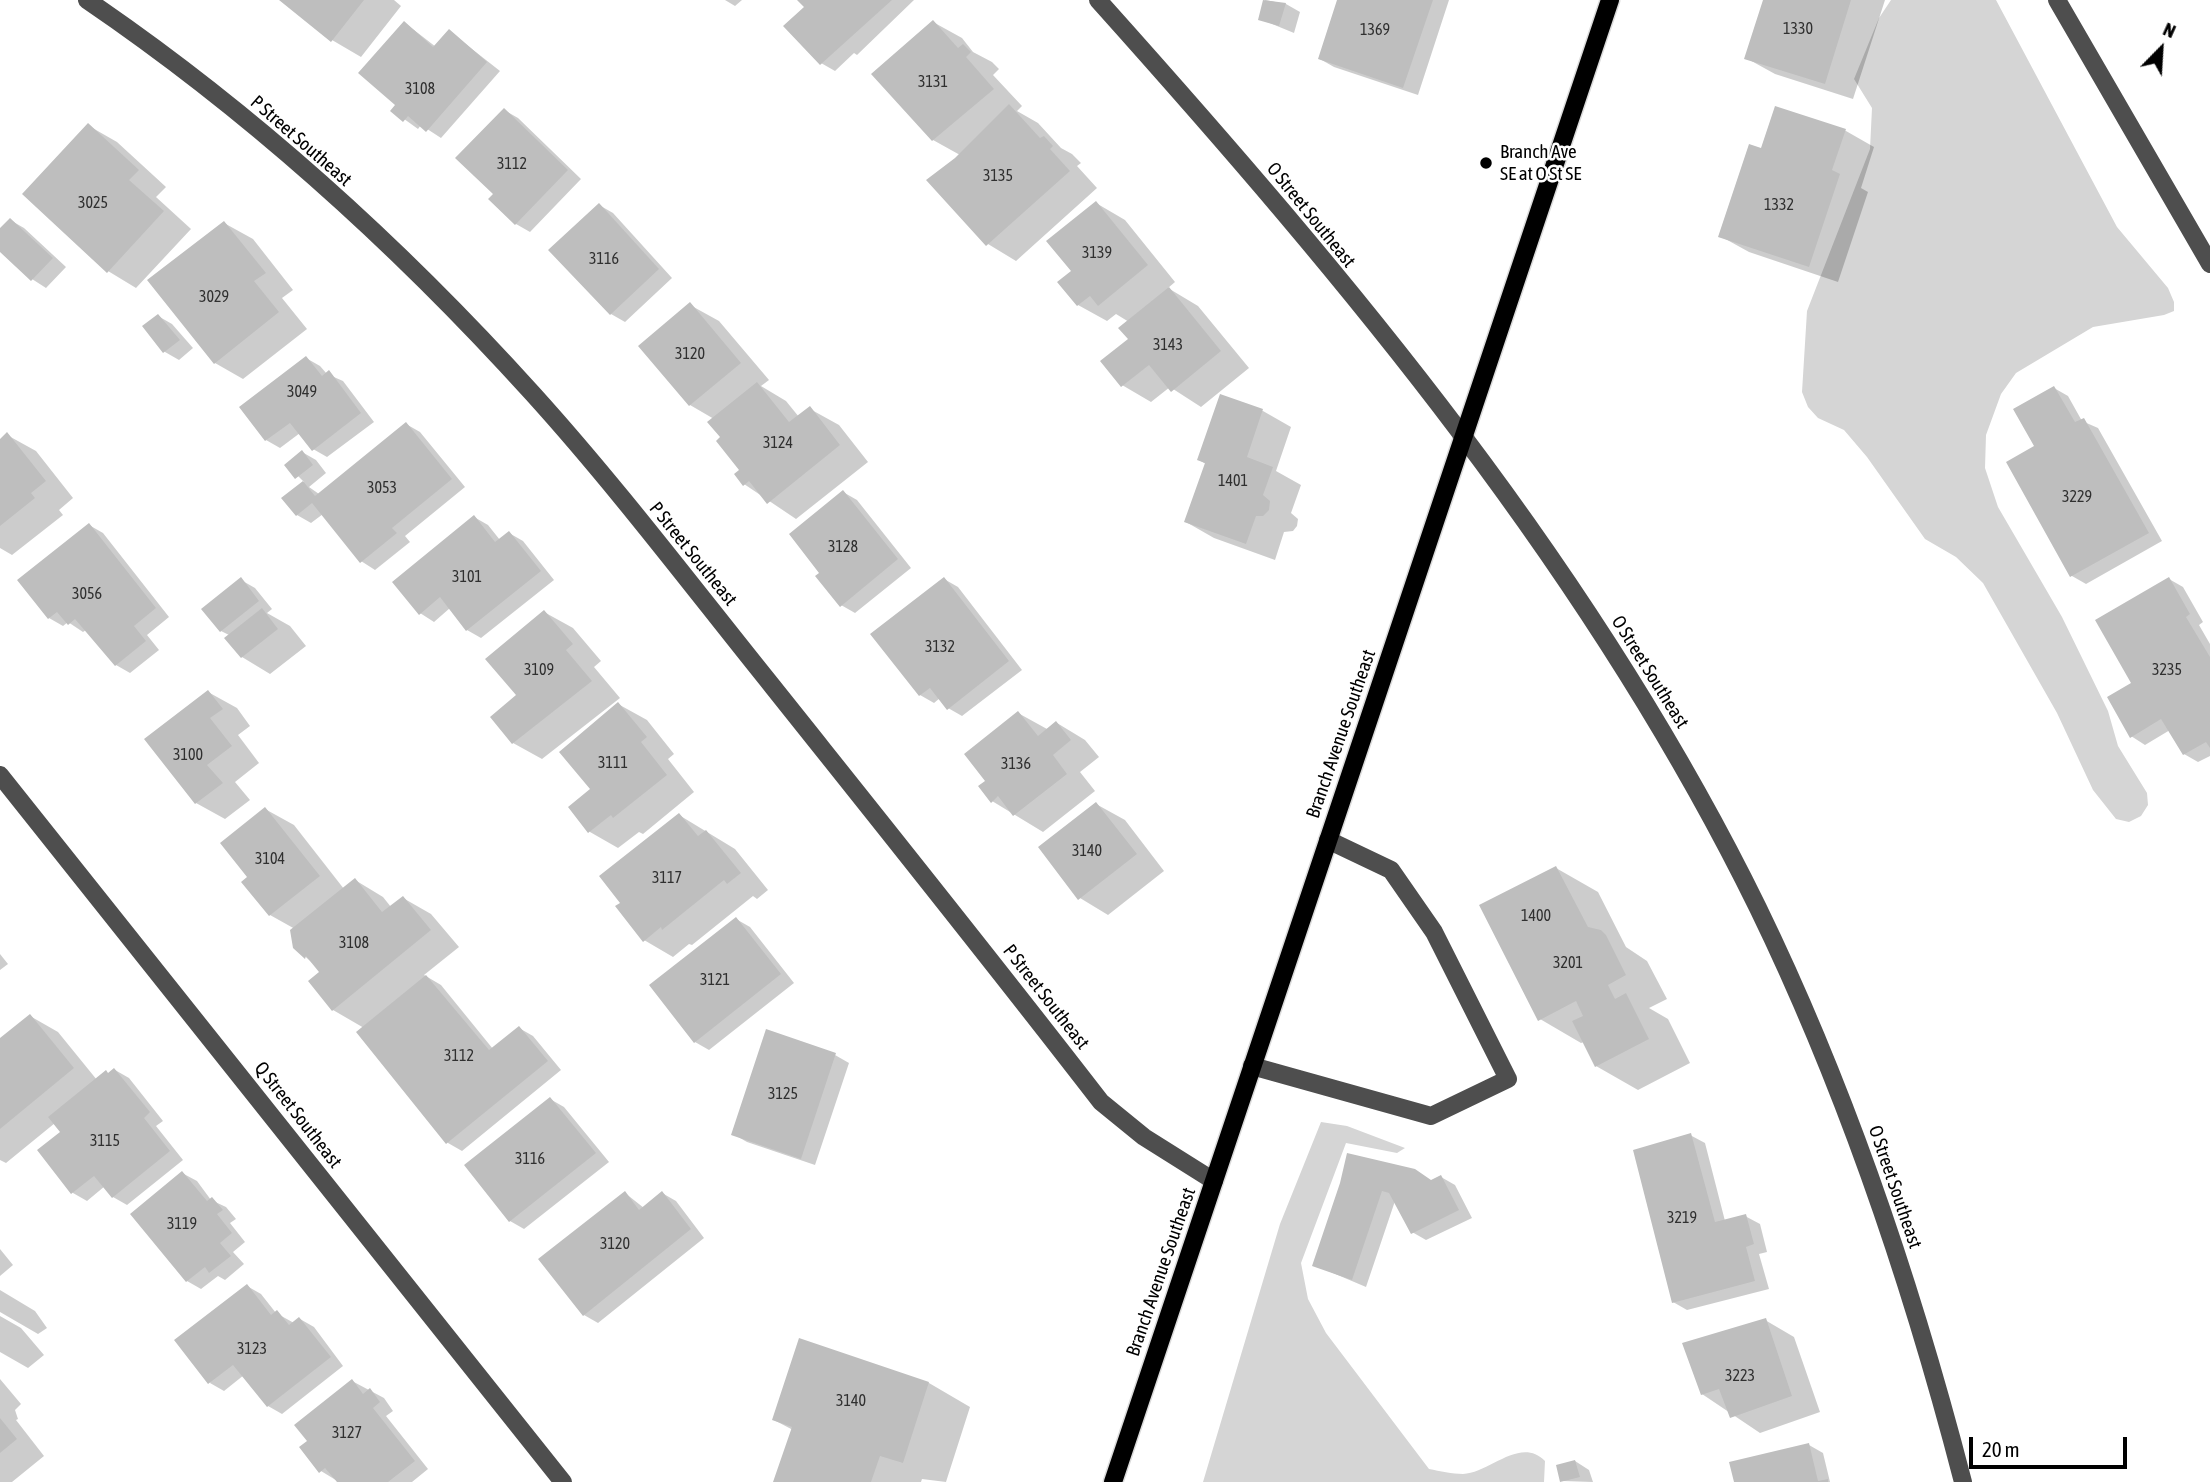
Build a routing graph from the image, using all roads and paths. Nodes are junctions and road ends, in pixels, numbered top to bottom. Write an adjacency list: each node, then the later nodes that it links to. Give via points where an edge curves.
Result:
1 (87, 0): 10 (street, P Street Southeast, via 275,144 488,345 598,470 1101,1102 1144,1137)
2 (1098, 0): 6 (street, O Street Southeast, via 1251,175)
3 (1610, 0): 6 (main road, Branch Avenue Southeast)
4 (2057, 0): 5 (street)
5 (2210, 264)
6 (1464, 435): 8 (main road, Branch Avenue Southeast); 13 (street, O Street Southeast, via 1536,534 1628,676 1711,817 1758,909 1832,1076 1877,1195)
7 (0, 775): 11 (street, Q Street Southeast)
8 (1328, 840): 9 (main road, Branch Avenue Southeast); 9 (street, via 1391,870 1434,932 1507,1079 1431,1116)
9 (1252, 1066): 10 (main road, Branch Avenue Southeast)
10 (1214, 1181): 12 (main road, Branch Avenue Southeast)
11 (563, 1482)
12 (1113, 1482)
13 (1963, 1482)

